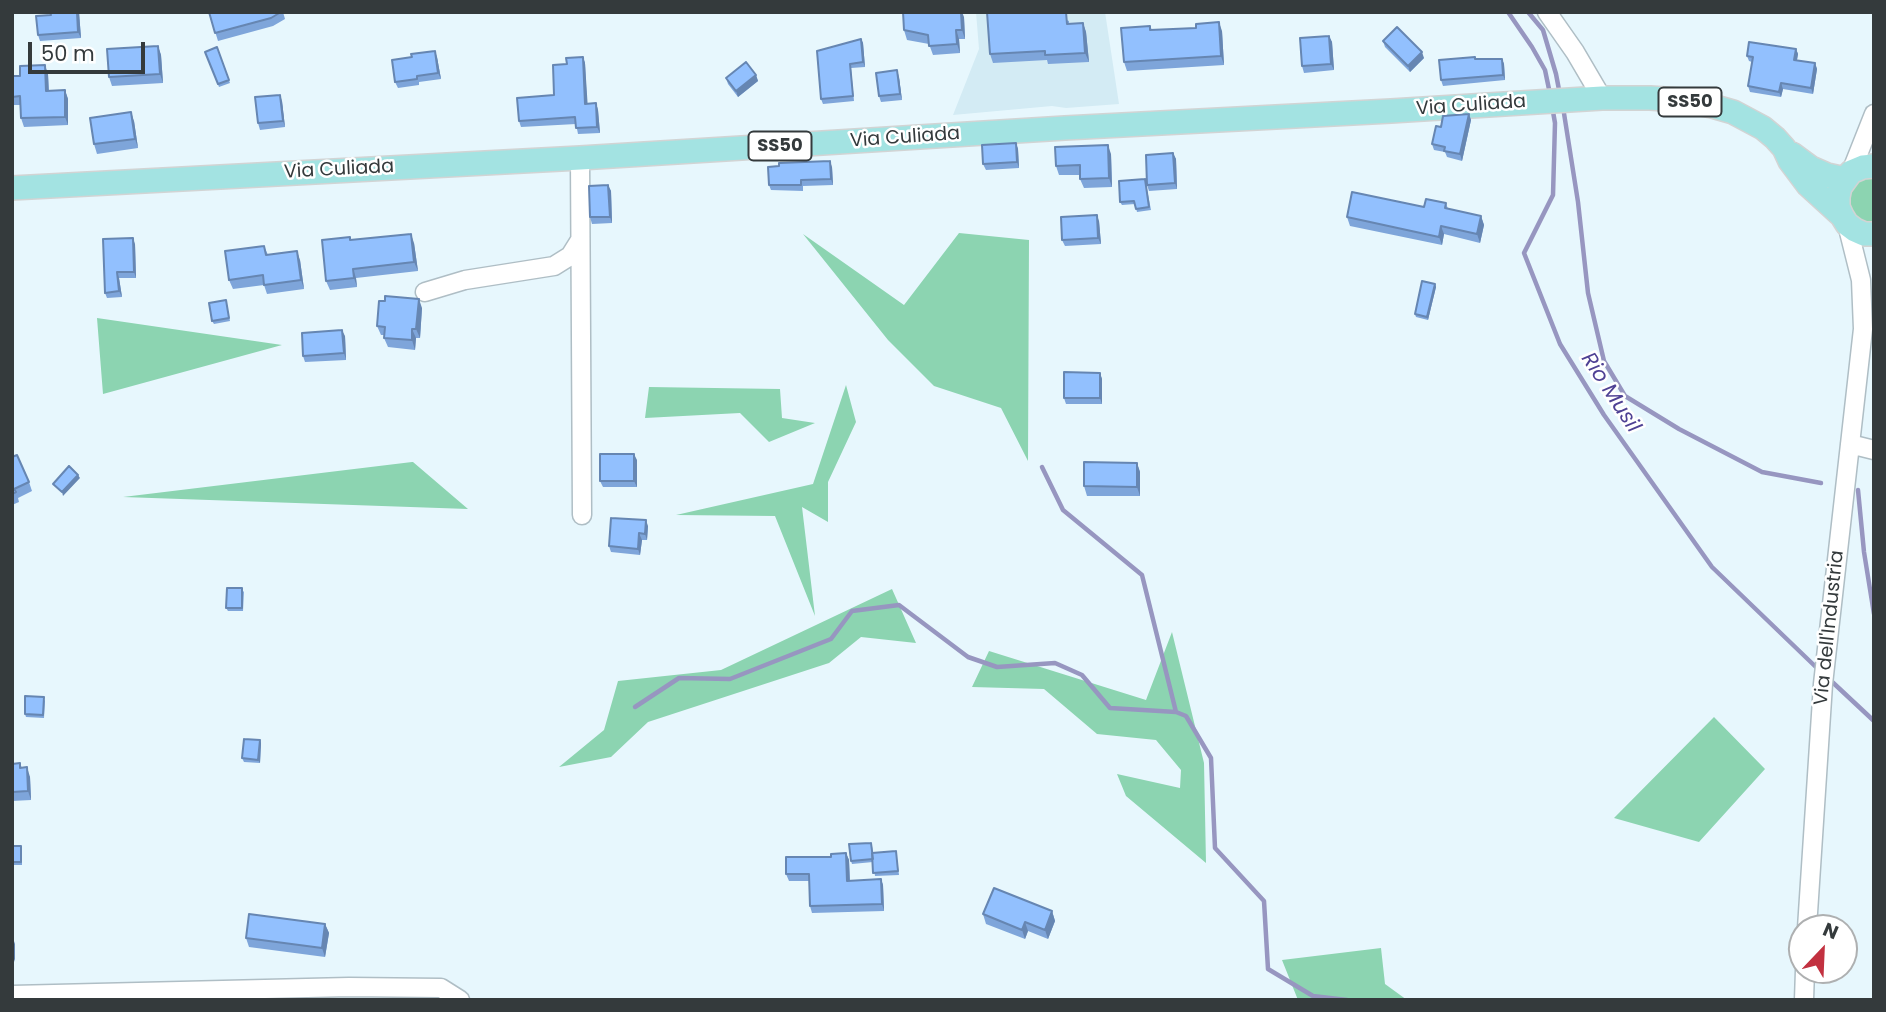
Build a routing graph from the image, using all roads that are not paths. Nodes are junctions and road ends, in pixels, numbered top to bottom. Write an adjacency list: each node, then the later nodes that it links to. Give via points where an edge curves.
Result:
1 (1547, 12): 2 (street, via 1575,52)
2 (1592, 98): 4 (main road, Via Culiada / SS50, via 1679,100 1712,106 1752,121); 5 (main road, Via Culiada / SS50)
3 (1874, 114): 7 (street)
4 (1784, 148): 7 (main road, Via Culiada / SS50, via 1827,175); 9 (main road, Via Culiada / SS50, via 1808,185)
5 (580, 159): 8 (main road, Via Culiada / SS50); 11 (street)
6 (1874, 166): 7 (main road)
7 (1848, 175): 9 (main road, via 1838,197)
8 (12, 188)
9 (1844, 220): 10 (main road, SS50, via 1855,230); 14 (street, Via dell'Industria, via 1861,280)
10 (1874, 234)
11 (580, 240): 12 (street, via 570,256 554,266 465,280); 17 (street)
12 (425, 292)
13 (1874, 295): 14 (street, Via dell'Industria)
14 (1863, 328): 15 (street, Via dell'Industria)
15 (1850, 444): 16 (street); 18 (street, Via dell'Industria, via 1823,684)
16 (1874, 450)
17 (582, 515)
18 (1808, 914)
19 (350, 994): 21 (street); 22 (street, via 441,988)
20 (12, 995): 21 (street)
21 (187, 995)
22 (460, 1000)

